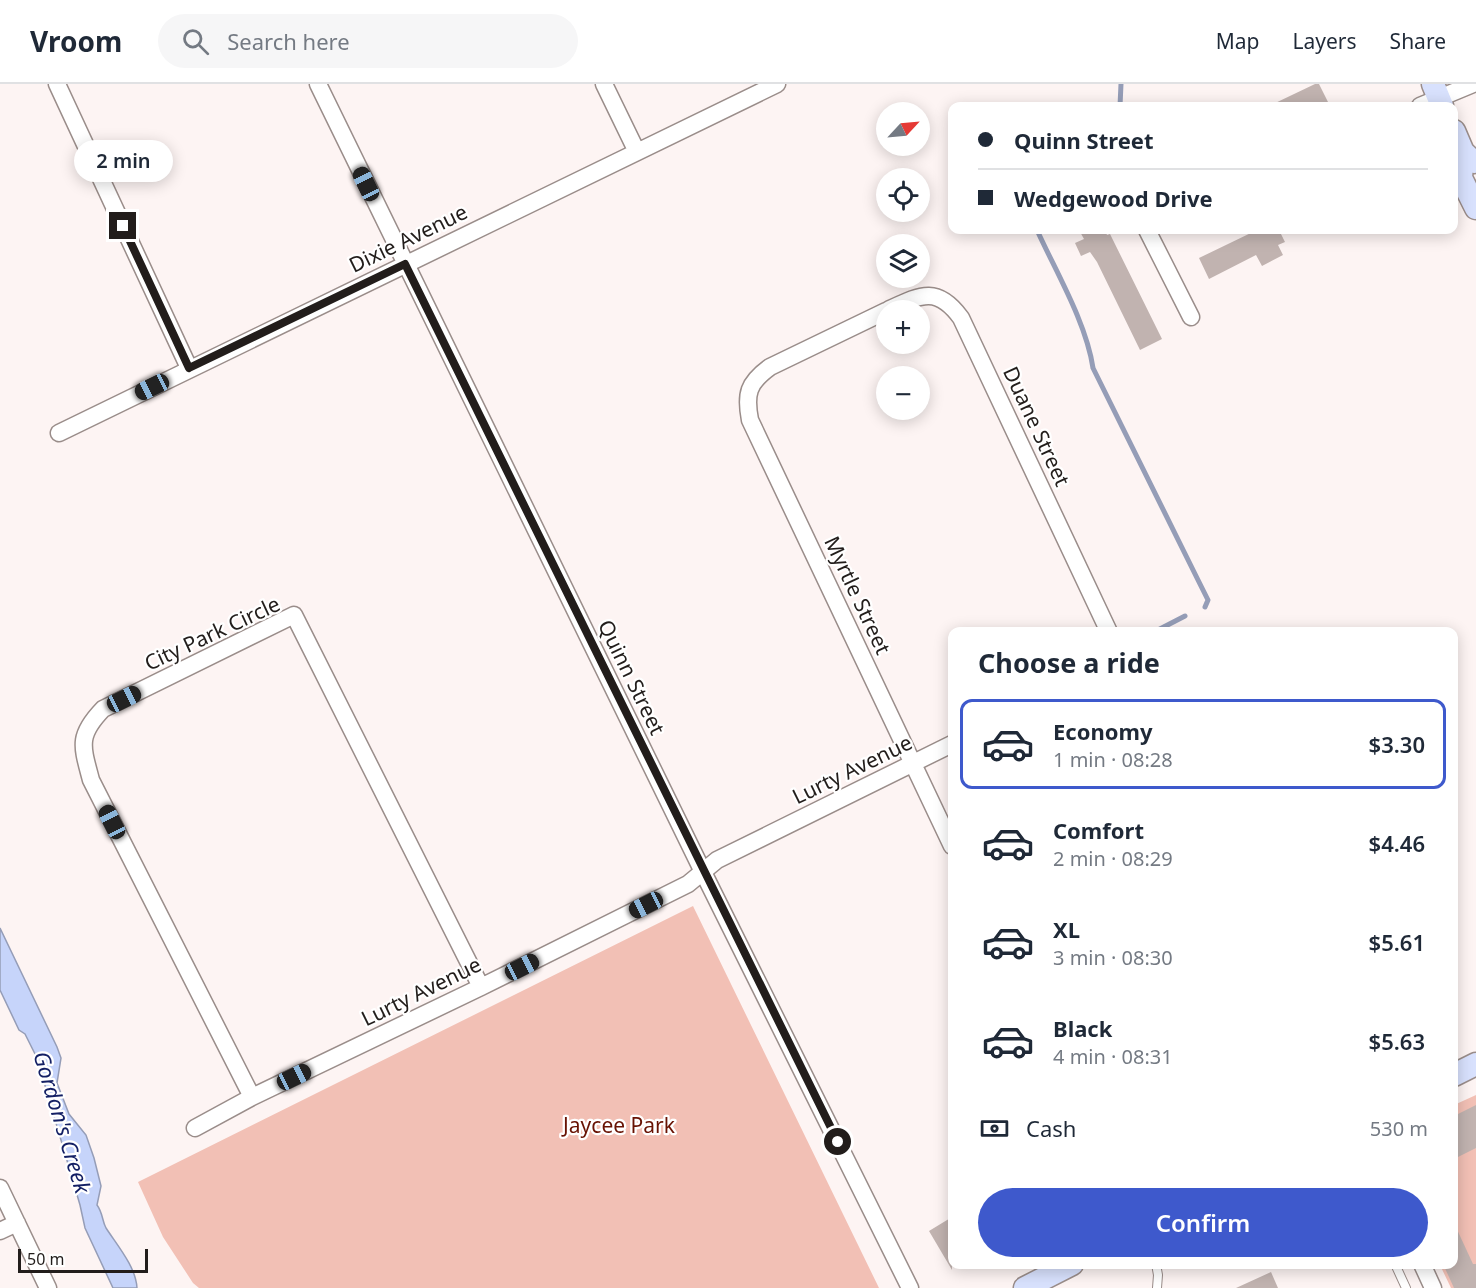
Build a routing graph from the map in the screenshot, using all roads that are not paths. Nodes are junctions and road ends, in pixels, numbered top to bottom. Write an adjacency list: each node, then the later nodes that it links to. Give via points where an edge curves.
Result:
1 (57, 84): 17 (street)
2 (318, 84): 12 (street, Quinn Street)
3 (604, 84): 8 (street)
4 (777, 84): 8 (street, Dixie Avenue)
5 (1473, 84): 6 (street)
6 (1433, 99)
7 (1458, 138): 9 (main road)
8 (637, 152): 12 (street, Dixie Avenue)
9 (1470, 158): 10 (main road, via 1461,178)
10 (1476, 208)
11 (1155, 234): 15 (street)
12 (405, 264): 17 (street, Dixie Avenue); 23 (street, Quinn Street)
13 (909, 300): 19 (street, Duane Street, via 927,294 941,298 961,318)
14 (876, 316): 16 (street, Duane Street)
15 (1191, 317)
16 (770, 367): 21 (street, Myrtle Street, via 750,388 746,403 750,420)
17 (189, 368): 18 (street, Dixie Avenue)
18 (59, 433)
19 (1107, 627)
20 (948, 746): 21 (street, Lurty Avenue)
21 (912, 764): 22 (street, Myrtle Street); 23 (street, Lurty Avenue, via 717,860)
22 (948, 838)
23 (703, 872): 24 (street, Lurty Avenue, via 688,884); 37 (street, Quinn Street)
24 (481, 987): 27 (street, Lurty Avenue); 27 (street, City Park Circle, via 294,615 103,709 88,725 83,747 91,780)
25 (1476, 1064): 26 (main road)
26 (1458, 1073)
27 (252, 1097): 28 (street, Lurty Avenue)
28 (195, 1128)
29 (0, 1188): 30 (street)
30 (17, 1223): 31 (street); 36 (street)
31 (0, 1231)
32 (1062, 1269): 38 (main road)
33 (1157, 1269): 39 (lane)
34 (1397, 1269): 40 (lane)
35 (1424, 1269): 41 (street)
36 (48, 1288)
37 (910, 1288)
38 (1025, 1288)
39 (1157, 1288)
40 (1406, 1288)
41 (1433, 1288)

